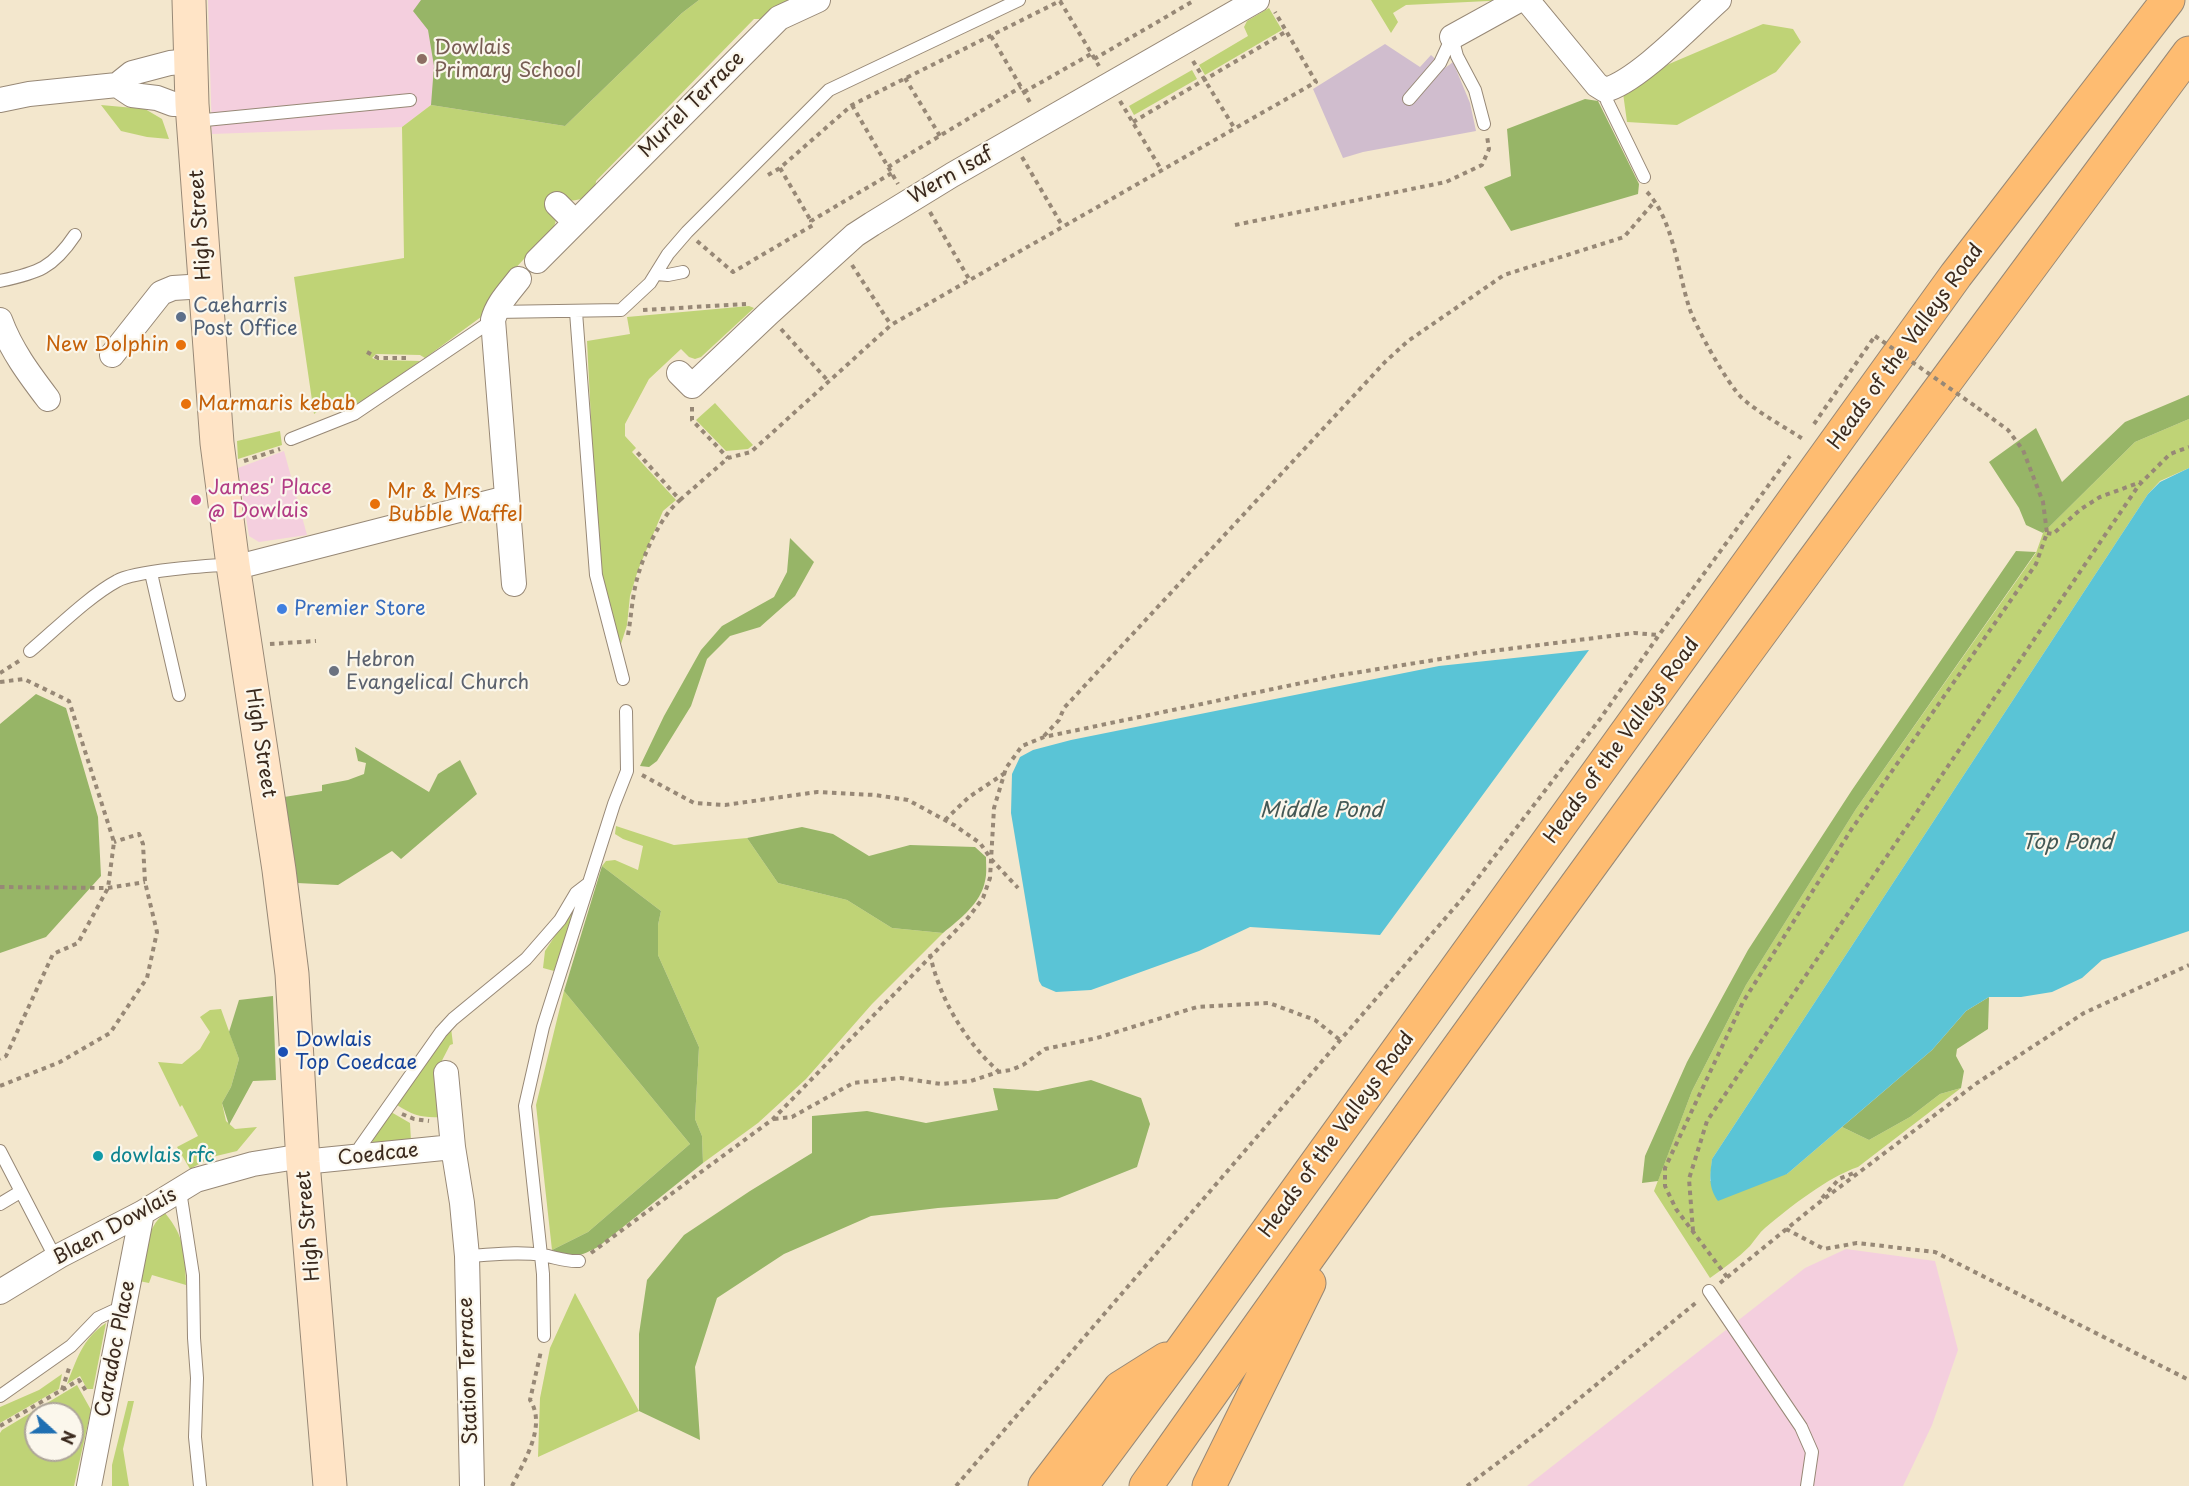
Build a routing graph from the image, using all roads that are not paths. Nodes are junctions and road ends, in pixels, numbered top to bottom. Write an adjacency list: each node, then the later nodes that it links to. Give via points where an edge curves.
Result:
1 (189, 0): 11 (street, High Street)
2 (818, 0): 21 (street, Muriel Terrace, via 779,18)
3 (1019, 0): 25 (lane, via 829,90 687,232)
4 (1518, 0): 9 (street)
5 (1527, 0): 13 (street, via 1597,86)
6 (1719, 0): 13 (street, via 1641,69)
7 (2168, 0): 63 (highway, Heads of the Valleys Road, via 1956,275)
8 (1265, 3): 33 (street, Wern Isaf, via 1013,140 872,224)
9 (1452, 37): 14 (lane, via 1440,63); 18 (lane, via 1475,90)
10 (2189, 53): 50 (highway, via 1924,409)
11 (191, 62): 12 (street, via 132,73); 17 (street, High Street)
12 (117, 85): 15 (street); 17 (street, via 132,95 157,98)
13 (1605, 90): 19 (lane)
14 (1409, 99)
15 (0, 100)
16 (410, 100): 17 (lane)
17 (193, 112): 28 (street, High Street)
18 (1484, 124)
19 (1644, 177)
20 (557, 204): 21 (street)
21 (575, 222): 23 (street, Muriel Terrace)
22 (75, 235): 27 (lane, via 50,264 30,275)
23 (537, 261)
24 (683, 272): 25 (lane)
25 (657, 274): 29 (lane, via 621,310)
26 (519, 279): 30 (street)
27 (0, 281)
28 (205, 285): 32 (street, via 161,293); 37 (street, High Street, via 220,466)
29 (576, 312): 30 (lane); 41 (lane, via 596,575)
30 (494, 316): 35 (lane, via 354,414); 36 (street)
31 (2, 333): 34 (street)
32 (112, 355)
33 (686, 379)
34 (48, 399)
35 (291, 439)
36 (506, 498): 37 (street); 39 (street)
37 (233, 565): 38 (lane); 49 (street, High Street, via 292,974)
38 (151, 573): 40 (lane, via 119,580); 42 (lane)
39 (514, 584)
40 (30, 651)
41 (623, 679)
42 (179, 695)
43 (626, 711): 44 (lane, via 627,771)
44 (589, 883): 48 (lane, via 576,893 560,920 526,959 441,1032 360,1147); 55 (lane, via 543,1027 525,1106)
45 (446, 1073): 46 (street)
46 (453, 1147): 48 (street, Coedcae); 56 (street, Station Terrace)
47 (0, 1151): 52 (lane)
48 (360, 1157): 49 (street, Coedcae)
49 (303, 1159): 51 (street, Blaen Dowlais, via 253,1164 212,1174); 67 (street, High Street)
50 (1355, 1190): 71 (highway); 72 (highway)
51 (180, 1191): 54 (street, Blaen Dowlais); 66 (lane, via 193,1275 195,1437)
52 (20, 1192): 53 (lane); 57 (lane)
53 (0, 1204)
54 (142, 1213): 57 (street, Blaen Dowlais); 61 (street, Caradoc Place)
55 (541, 1255): 56 (lane); 58 (lane); 62 (lane)
56 (466, 1256): 68 (street, Station Terrace)
57 (56, 1258): 60 (street, Blaen Dowlais)
58 (579, 1261)
59 (1709, 1291): 73 (lane, via 1802,1427 1812,1452)
60 (0, 1292)
61 (123, 1313): 64 (lane, via 112,1311 98,1318 71,1346); 65 (street, Caradoc Place)
62 (544, 1336)
63 (1182, 1350): 69 (highway, via 1120,1388); 70 (highway, Heads of the Valleys Road)
64 (0, 1396)
65 (89, 1486)
66 (200, 1486)
67 (330, 1486)
68 (472, 1486)
69 (1045, 1486)
70 (1081, 1486)
71 (1146, 1486)
72 (1209, 1486)
73 (1807, 1486)

